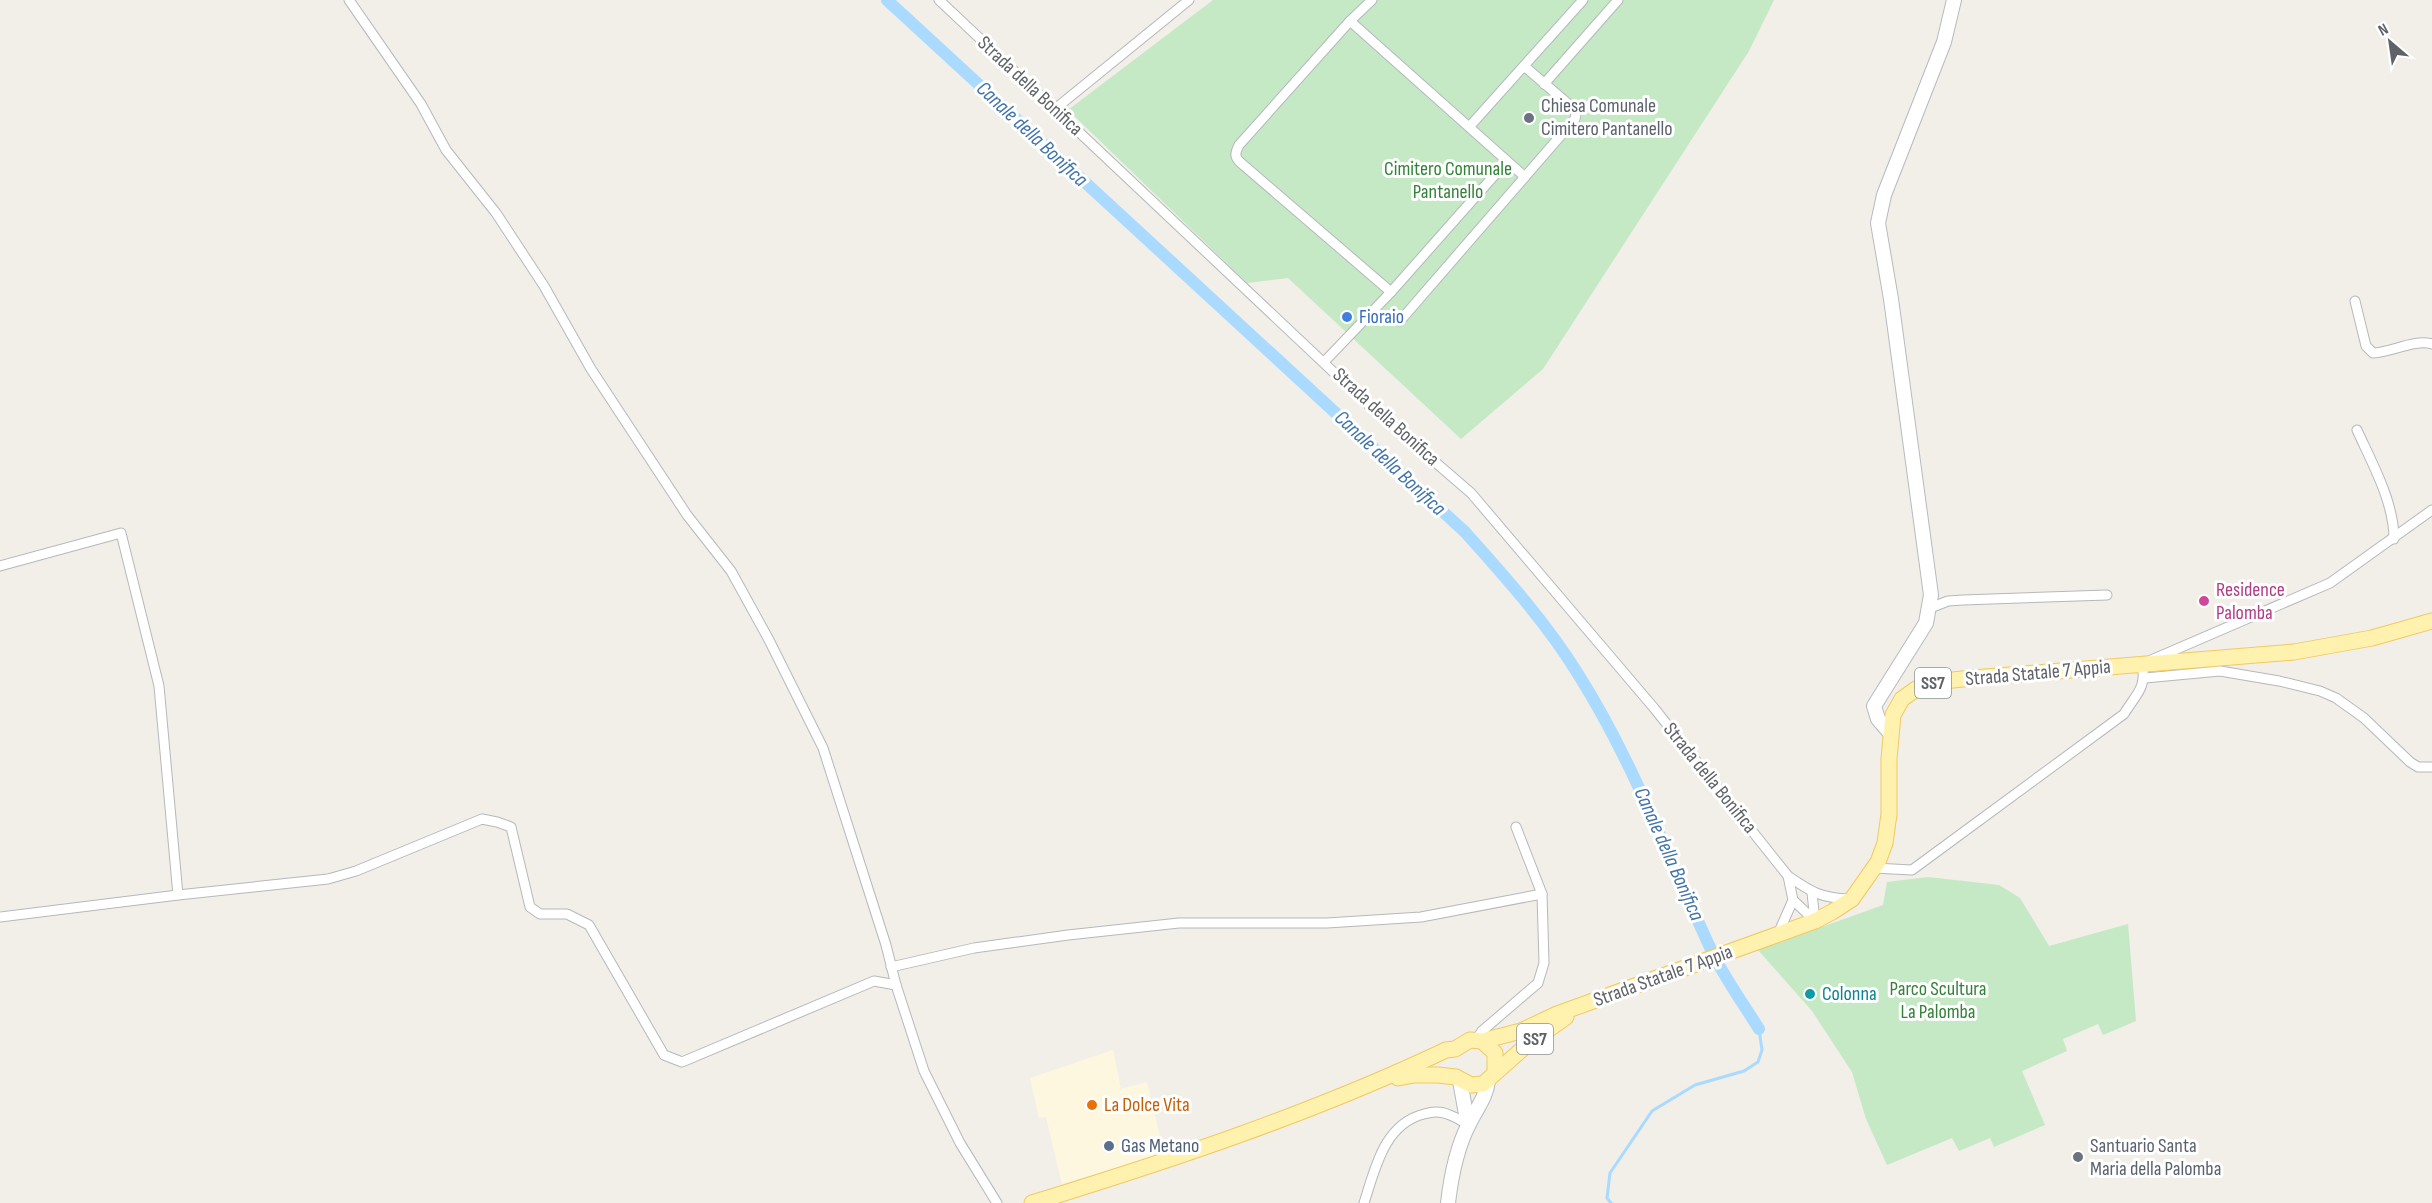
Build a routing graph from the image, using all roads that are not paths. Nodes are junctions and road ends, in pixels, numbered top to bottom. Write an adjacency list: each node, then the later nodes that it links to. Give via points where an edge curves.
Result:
1 (349, 0): 41 (street, via 421,104 446,150 502,222 591,369 687,515 731,571 770,640 824,748)
2 (939, 0): 11 (street, Strada della Bonifica)
3 (1188, 0): 11 (street)
4 (1372, 0): 8 (street)
5 (1583, 0): 9 (street)
6 (1618, 0): 10 (street)
7 (1954, 0): 25 (main road, via 1944,42 1884,195 1878,223)
8 (1350, 21): 12 (street); 15 (street, via 1239,146 1236,159)
9 (1524, 66): 10 (street); 12 (street)
10 (1544, 84): 14 (street, via 1573,108 1575,119)
11 (1055, 109): 19 (street, Strada della Bonifica)
12 (1470, 126): 13 (street)
13 (1507, 161): 14 (street); 15 (street)
14 (1525, 177): 17 (street)
15 (1391, 292): 19 (street)
16 (2355, 301): 18 (street, via 2366,346 2373,353 2388,353 2422,342)
17 (1400, 321)
18 (2432, 345)
19 (1323, 362): 32 (street, Strada della Bonifica, via 1472,493 1654,708)
20 (2357, 430): 22 (street, via 2385,495 2394,523)
21 (2432, 510): 22 (street)
22 (2394, 539): 27 (street, via 2330,583)
23 (0, 566): 34 (street, via 121,532 159,686)
24 (2107, 595): 25 (street, via 1948,601)
25 (1930, 608): 28 (main road, via 1926,622 1874,706 1878,719)
26 (2432, 621): 27 (main road, Strada Statale 7 Appia / SS7, via 2372,638 2294,652)
27 (2143, 671): 28 (main road, Strada Statale 7 Appia / SS7, via 1934,682 1902,699 1893,715); 29 (street, via 2220,671 2308,687 2336,698 2377,729 2410,762 2418,767); 31 (street, via 2124,714 1912,870)
28 (1891, 734): 31 (main road, Strada Statale 7 Appia / SS7, via 1889,814 1885,843)
29 (2432, 767)
30 (1516, 827): 35 (street)
31 (1874, 868): 36 (main road, Strada Statale 7 Appia / SS7)
32 (1788, 876): 33 (street); 37 (street)
33 (1812, 893): 36 (street); 39 (street)
34 (178, 894): 38 (street); 42 (street, via 328,879 482,819 511,827 530,907 540,914 567,914 589,926 664,1055 682,1062 874,981)
35 (1542, 894): 41 (street, via 1421,917 1327,923 1179,923 1079,934 974,948); 44 (street, via 1544,963 1538,983 1482,1030)
36 (1852, 899): 39 (main road, Strada Statale 7 Appia / SS7)
37 (1792, 900): 39 (street); 40 (street)
38 (0, 917)
39 (1815, 921): 40 (main road, Strada Statale 7 Appia / SS7)
40 (1778, 934): 43 (main road, Strada Statale 7 Appia / SS7)
41 (891, 967): 42 (street)
42 (896, 985): 50 (street, via 924,1071 960,1143)
43 (1576, 1008): 44 (main road, Strada Statale 7 Appia / SS7, via 1510,1035); 46 (main road, Strada Statale 7 Appia / SS7)
44 (1479, 1040): 45 (main road, Strada Statale 7 Appia / SS7, via 1464,1041); 46 (main road, via 1495,1053)
45 (1455, 1049): 47 (main road, Strada Statale 7 Appia / SS7); 48 (main road, via 1451,1066)
46 (1491, 1076): 48 (main road, Strada Statale 7 Appia / SS7, via 1477,1085); 49 (main road, via 1487,1092)
47 (1384, 1079): 48 (main road, Strada Statale 7 Appia / SS7, via 1414,1075); 51 (main road, Strada Statale 7 Appia / SS7, via 1197,1149)
48 (1458, 1079): 49 (main road)
49 (1468, 1125): 52 (street, via 1447,1114 1432,1112 1405,1121 1380,1155); 53 (main road)
50 (997, 1203)
51 (1032, 1203)
52 (1364, 1203)
53 (1448, 1203)

